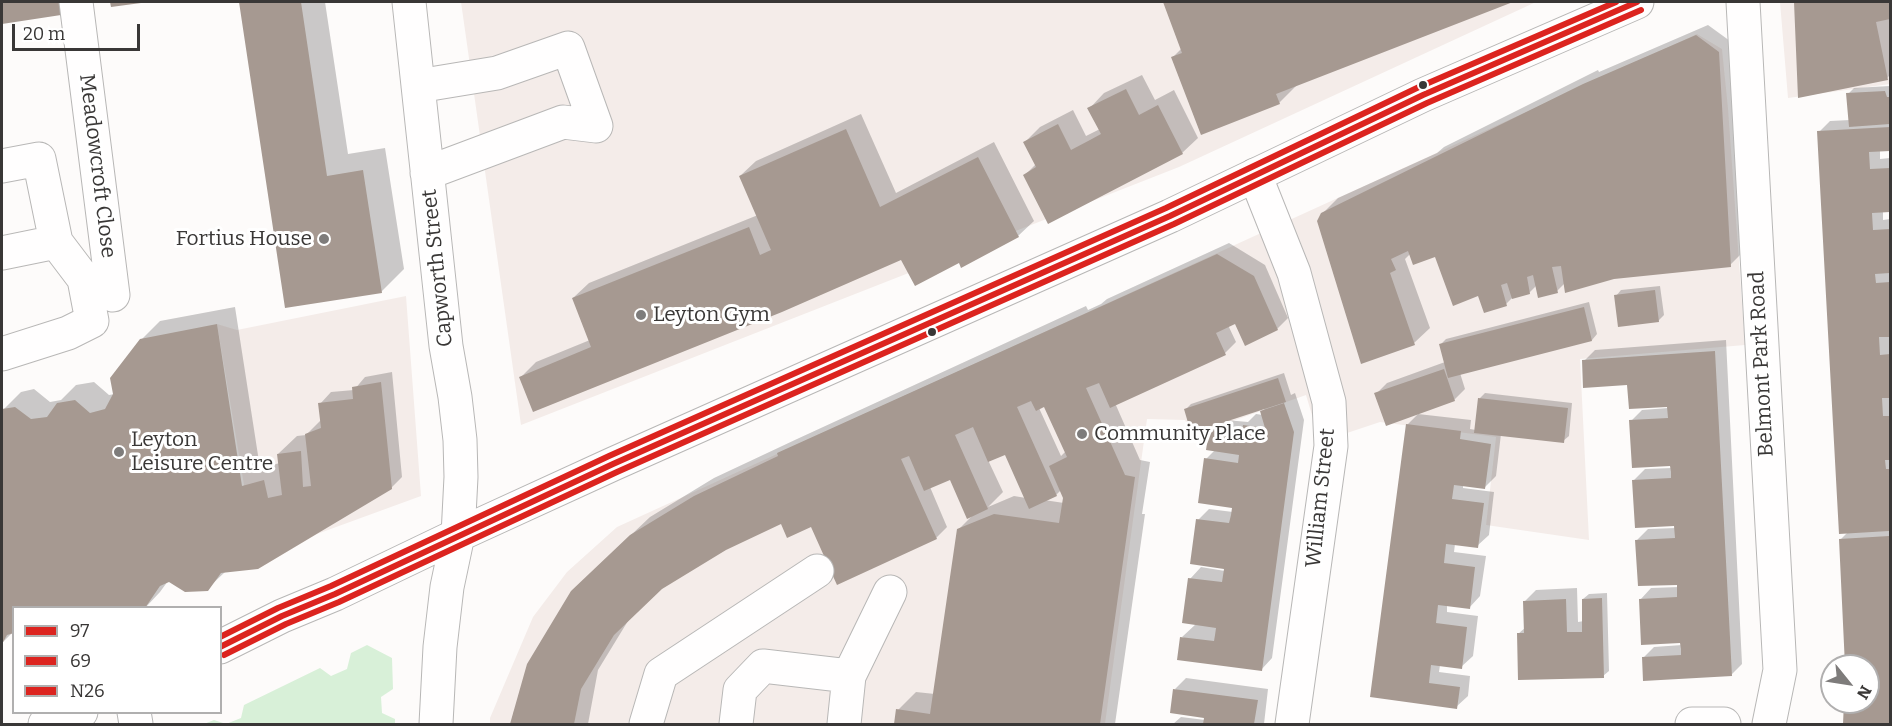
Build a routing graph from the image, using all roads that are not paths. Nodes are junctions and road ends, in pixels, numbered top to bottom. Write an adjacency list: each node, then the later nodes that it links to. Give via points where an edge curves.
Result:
1 (76, 2): 11 (street, Meadowcroft Close)
2 (409, 2): 5 (street, Capworth Street)
3 (1637, 2): 8 (street, via 1423,95)
4 (1743, 2): 27 (street, Belmont Park Road, via 1780,670)
5 (418, 86): 7 (street, Capworth Street); 7 (street, via 497,73 568,48 596,126 563,122)
6 (2, 166): 9 (street, via 39,159)
7 (428, 173): 13 (street, Capworth Street, via 460,440)
8 (1255, 175): 13 (street); 24 (street, William Street, via 1294,273 1329,402 1331,446)
9 (56, 242): 10 (street); 12 (street, via 84,279 92,321 68,333)
10 (2, 253)
11 (112, 295)
12 (2, 354)
13 (458, 535): 16 (street); 20 (street, Capworth Street, via 440,647)
14 (817, 571): 21 (street, via 661,674)
15 (890, 592): 17 (street)
16 (222, 645)
17 (849, 676): 22 (street, via 763,666 740,690); 23 (street)
18 (75, 714): 19 (street)
19 (45, 724)
20 (436, 724)
21 (646, 724)
22 (736, 724)
23 (844, 724)
24 (1292, 724)
25 (1692, 724): 26 (street)
26 (1724, 724)
27 (1768, 724)

